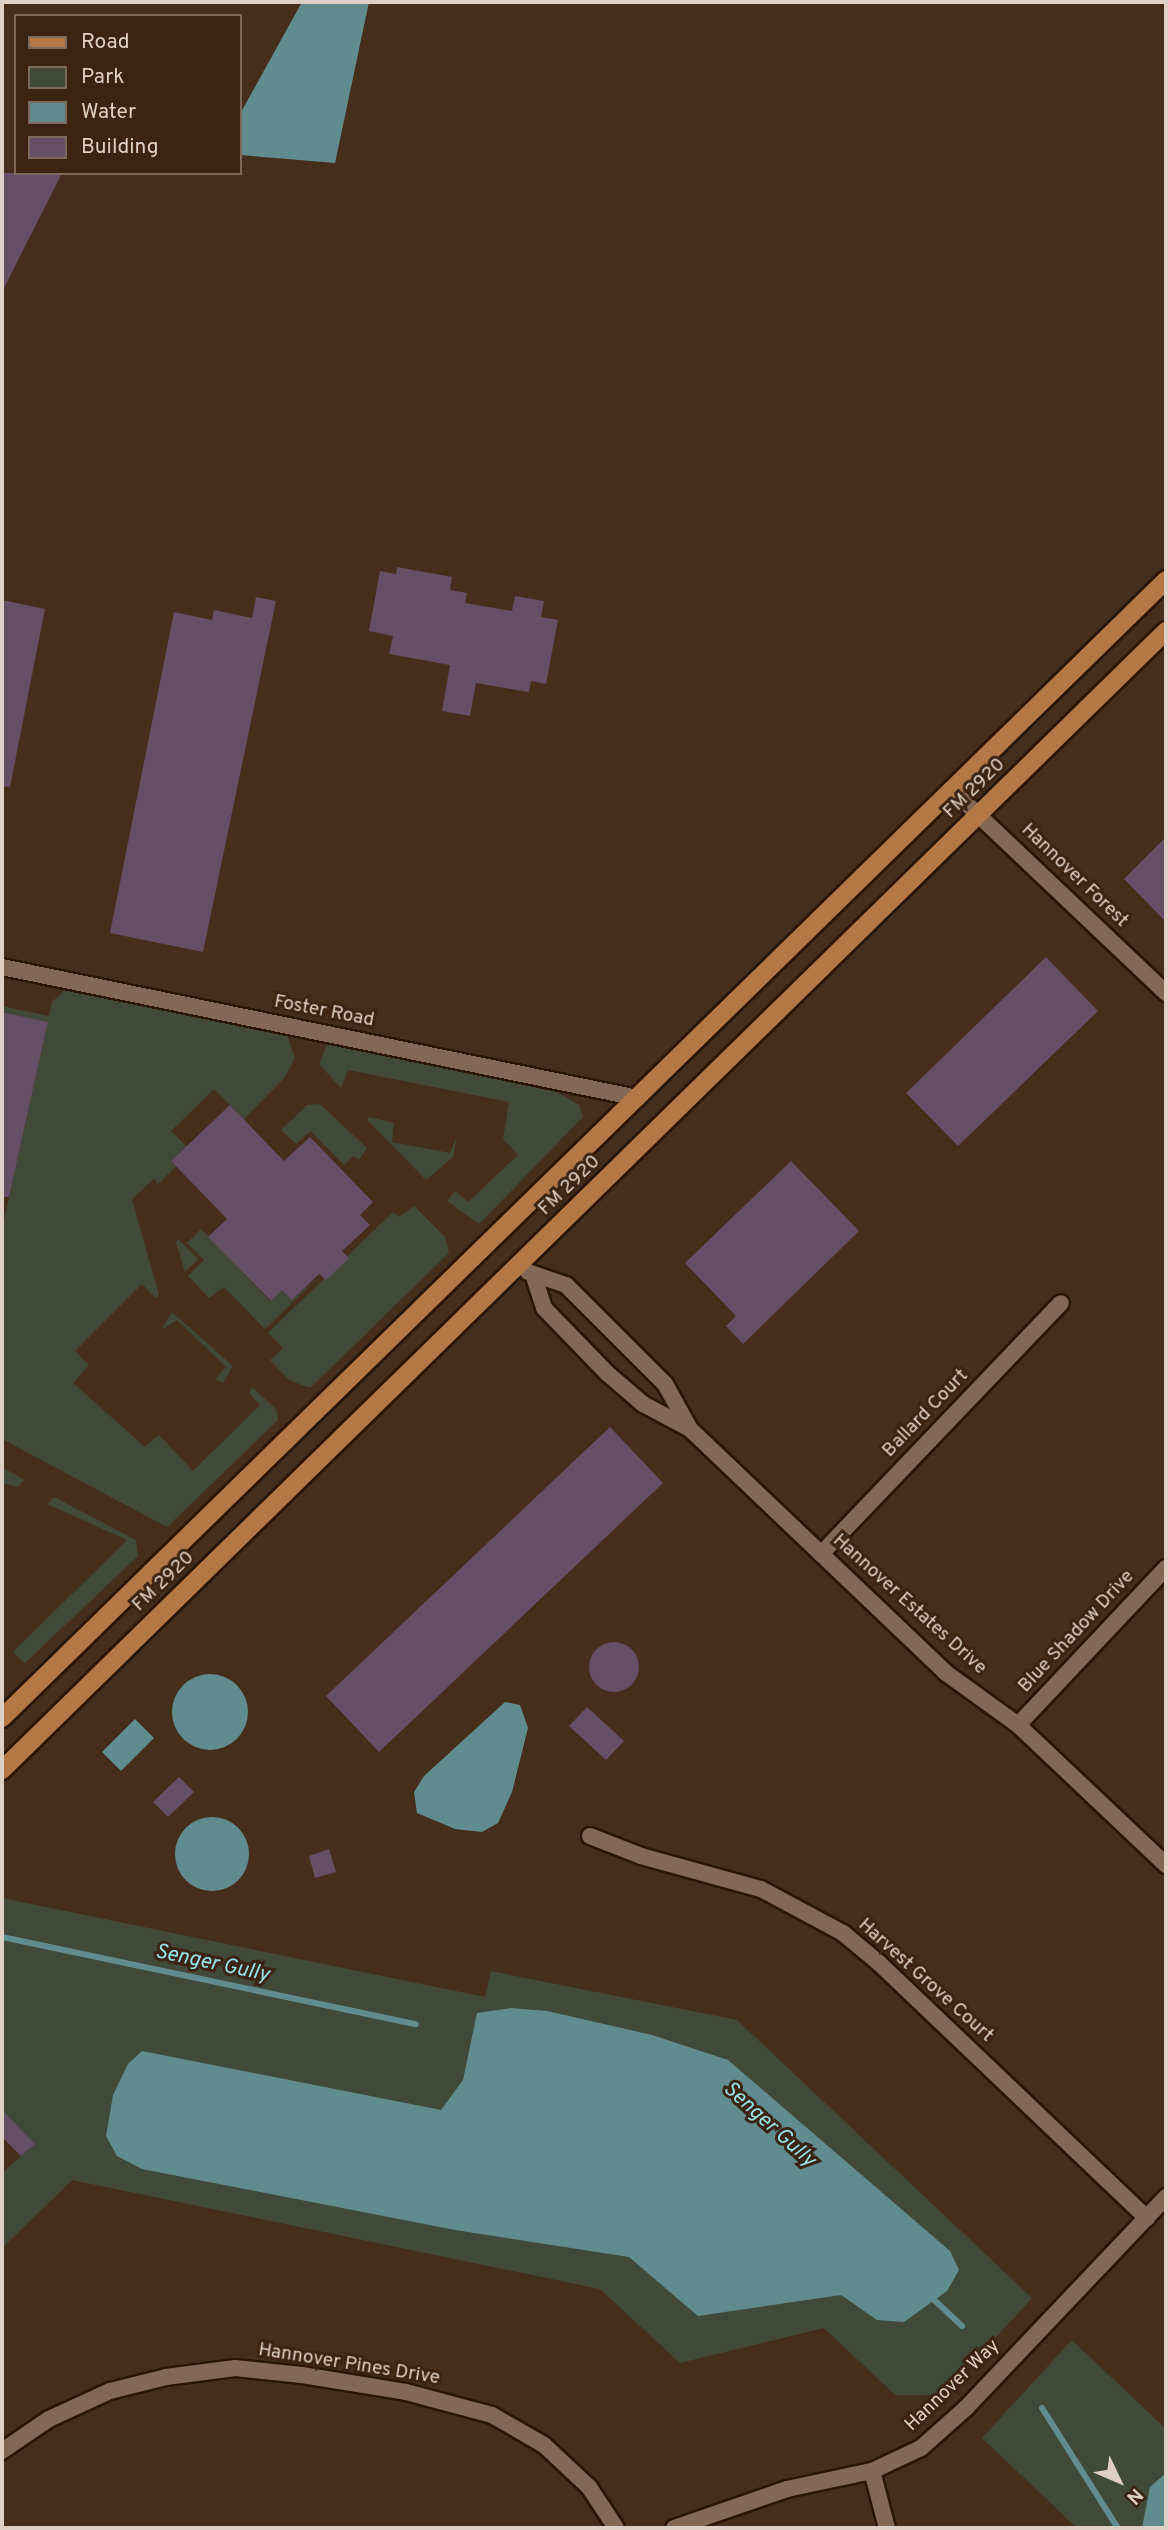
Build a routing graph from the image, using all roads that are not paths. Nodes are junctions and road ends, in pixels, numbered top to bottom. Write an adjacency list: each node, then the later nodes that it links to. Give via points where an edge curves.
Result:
1 (1166, 580): 3 (main road, FM 2920 / FM 2920)
2 (1166, 631): 4 (main road, FM 2920 / FM 2920)
3 (952, 790): 4 (street, Hannover Forest); 7 (main road, FM 2920 / FM 2920)
4 (979, 815): 6 (street, Hannover Forest); 8 (main road, FM 2920 / FM 2920)
5 (2, 967): 7 (street, Foster Road)
6 (1166, 993)
7 (638, 1098): 14 (main road, FM 2920 / FM 2920)
8 (518, 1265): 9 (street, Hannover Estates Drive); 16 (main road, FM 2920 / FM 2920)
9 (534, 1277): 11 (street, Hannover Estates Drive, via 544,1308 608,1374 643,1404); 11 (street, Hannover Estates Drive, via 566,1285 665,1384)
10 (1061, 1303): 12 (street, Ballard Court)
11 (690, 1429): 12 (street, Hannover Estates Drive)
12 (821, 1553): 15 (street, Hannover Estates Drive, via 946,1673)
13 (1166, 1568): 15 (street, Blue Shadow Drive)
14 (2, 1718)
15 (1018, 1725): 18 (street, Hannover Estates Drive)
16 (2, 1770)
17 (590, 1836): 20 (street, Harvest Grove Court, via 761,1889 843,1933)
18 (1166, 1865)
19 (1166, 2197): 20 (street, Hannover Way)
20 (1147, 2218): 22 (street, Hannover Way, via 944,2429 921,2448)
21 (2, 2451): 23 (street, Hannover Pines Drive, via 49,2420 121,2388 235,2368 302,2375 406,2392 492,2416 544,2445 589,2487)
22 (872, 2471): 24 (street, Hannover Way, via 787,2489); 25 (street)
23 (616, 2528)
24 (674, 2528)
25 (887, 2528)

